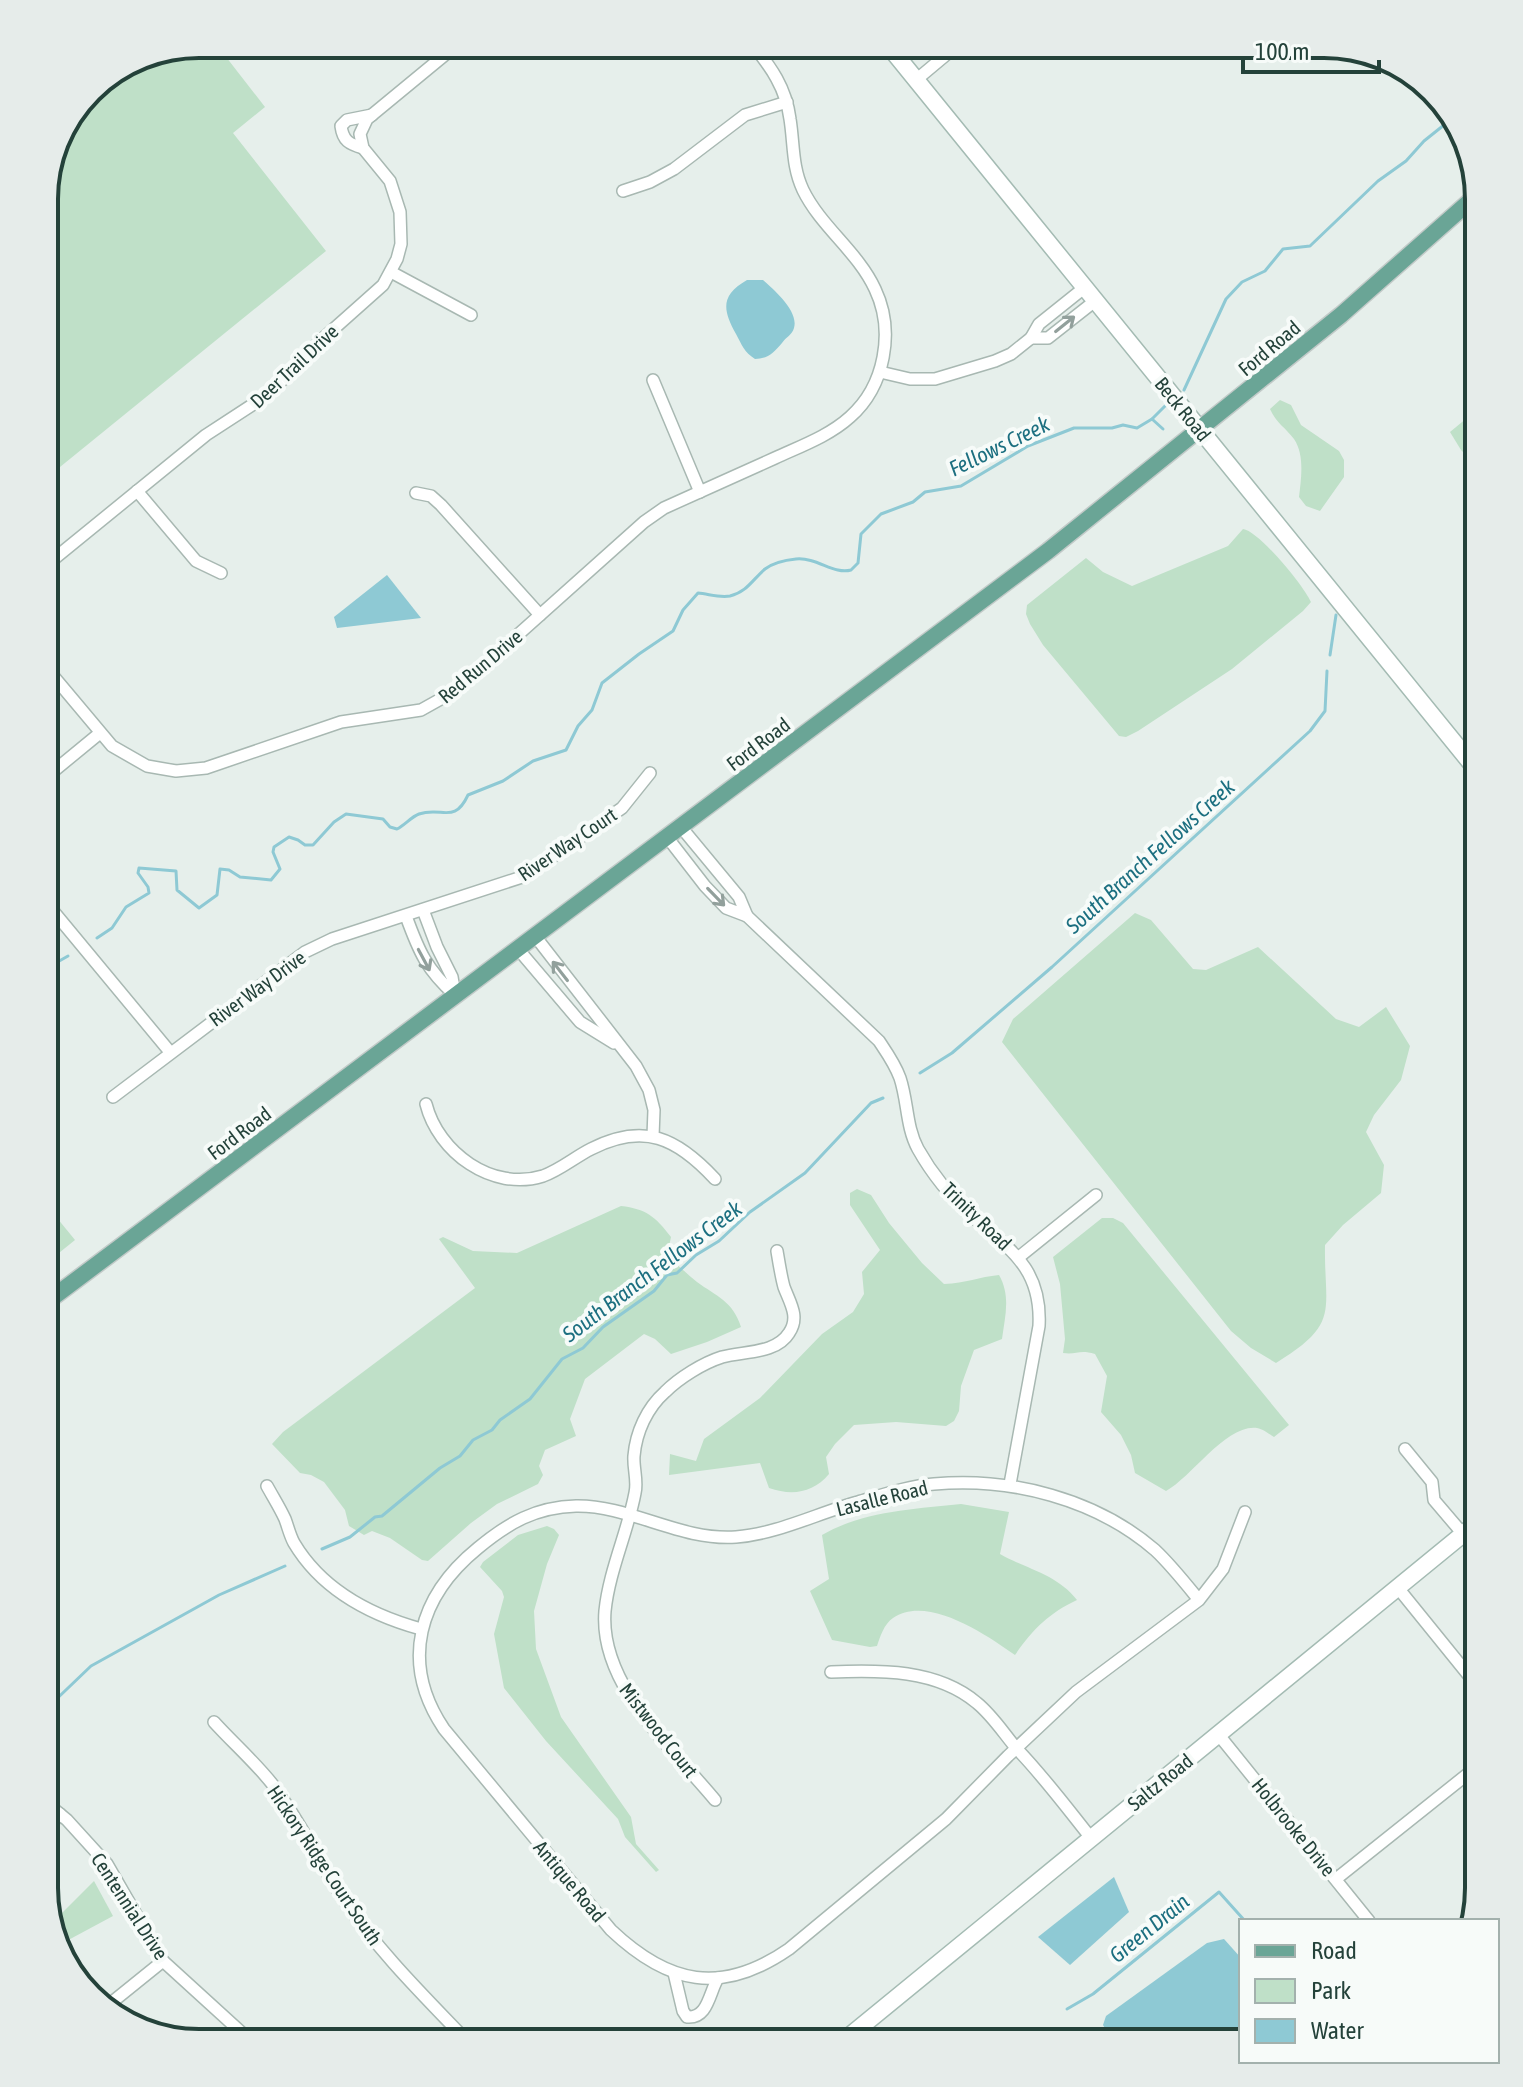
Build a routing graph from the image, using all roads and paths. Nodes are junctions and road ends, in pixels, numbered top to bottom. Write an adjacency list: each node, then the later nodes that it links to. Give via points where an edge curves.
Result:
1 (441, 58): 7 (street)
2 (763, 58): 6 (street)
3 (898, 58): 5 (main road, Beck Road)
4 (942, 58): 5 (street)
5 (916, 80): 12 (main road, Beck Road)
6 (787, 102): 9 (street, via 745,115 674,169); 14 (street, via 802,189 881,301 885,337)
7 (372, 115): 8 (street, Deer Trail Drive, via 360,134); 8 (street, Deer Trail Drive, via 341,126 343,137)
8 (363, 148): 11 (street, Deer Trail Drive, via 390,181 400,212 401,244)
9 (623, 191)
10 (1465, 205): 16 (main road, Ford Road)
11 (391, 272): 13 (street); 17 (street, Deer Trail Drive, via 374,295 269,394 206,435)
12 (1089, 295): 14 (street, via 1039,324 1011,354 949,377 923,380); 16 (main road, Beck Road)
13 (471, 315)
14 (880, 372): 18 (street, Red Run Drive, via 863,403 836,429)
15 (653, 380): 18 (street)
16 (1200, 430): 25 (main road, Beck Road); 28 (main road, Ford Road)
17 (137, 491): 20 (street, Deer Trail Drive); 21 (street, via 196,561)
18 (700, 492): 22 (street, Red Run Drive, via 644,522)
19 (416, 493): 22 (street, via 441,505)
20 (58, 556)
21 (221, 573)
22 (540, 615): 24 (street, Red Run Drive, via 433,705 341,722 206,768 176,771 147,766)
23 (58, 682): 24 (street, Red Run Drive)
24 (100, 733): 26 (street)
25 (1465, 756)
26 (58, 768)
27 (650, 773): 30 (street, River Way Court, via 622,808 536,870)
28 (681, 827): 29 (main road, Ford Road); 32 (street, Trinity Road, via 739,897)
29 (667, 837): 32 (street, Trinity Road, one-way to 32, via 726,908); 34 (main road, Ford Road)
30 (423, 910): 31 (street, River Way Drive); 36 (street)
31 (406, 916): 36 (street, one-way to 36, via 421,957); 40 (street, River Way Drive, via 305,952)
32 (747, 916): 47 (street, Trinity Road, via 879,1041 901,1080 909,1127 925,1160 959,1203)
33 (58, 917): 40 (street)
34 (535, 936): 35 (main road, Ford Road); 37 (street, one-way to 34)
35 (518, 949): 36 (main road, Ford Road); 38 (street)
36 (455, 995): 48 (main road, Ford Road)
37 (584, 1000): 38 (street); 39 (street)
38 (570, 1011): 39 (street)
39 (622, 1048): 43 (street, via 649,1090)
40 (170, 1052): 41 (street, River Way Drive)
41 (113, 1097)
42 (426, 1104): 43 (street, via 442,1141 457,1156 505,1177 543,1176 614,1140)
43 (653, 1136): 44 (street, via 693,1156)
44 (715, 1179)
45 (1096, 1195): 47 (street)
46 (777, 1251): 53 (street, Mistwood Court, via 793,1303 791,1332 764,1349 720,1358 664,1392 640,1427 634,1456 636,1491)
47 (1019, 1257): 50 (street, Trinity Road, via 1033,1282 1039,1314)
48 (58, 1293)
49 (1405, 1449): 54 (street, via 1432,1482 1434,1500)
50 (1010, 1484): 53 (street, Lasalle Road, via 933,1484 732,1537 709,1537); 56 (street, Lasalle Road, via 1060,1498 1127,1531 1156,1551)
51 (267, 1486): 57 (street, via 293,1541 328,1583 363,1608)
52 (1245, 1512): 56 (street, Antique Road, via 1223,1569)
53 (628, 1515): 57 (street, Antique Road, via 565,1506 512,1522 447,1577); 64 (street, Mistwood Court, via 605,1609 609,1654 630,1698)
54 (1463, 1534): 55 (main road, Saltz Road)
55 (1398, 1588): 58 (street); 61 (main road, Saltz Road)
56 (1199, 1600): 62 (street, Antique Road, via 1093,1678)
57 (421, 1629): 71 (street, Antique Road, via 422,1683 444,1729 611,1930 634,1952)
58 (1465, 1671)
59 (831, 1672): 62 (street, via 877,1670 940,1682 978,1703)
60 (214, 1722): 75 (street, Hickory Ridge Court South, via 272,1784 374,1939)
61 (1218, 1734): 67 (main road, Saltz Road); 68 (street, Holbrooke Drive)
62 (1017, 1748): 67 (street); 72 (street, Antique Road, via 946,1819 789,1949 769,1963)
63 (1465, 1776): 68 (street)
64 (715, 1800)
65 (60, 1814): 66 (street); 70 (street, Centennial Drive, via 107,1864)
66 (58, 1816)
67 (1091, 1838): 76 (main road, Saltz Road)
68 (1336, 1879): 69 (street, Holbrooke Drive)
69 (1367, 1919)
70 (163, 1961): 73 (street); 74 (street, Centennial Drive)
71 (674, 1973): 72 (street, Antique Road); 72 (street, via 687,2017 703,2013)
72 (718, 1978)
73 (114, 2001)
74 (238, 2029)
75 (455, 2029)
76 (858, 2029)

